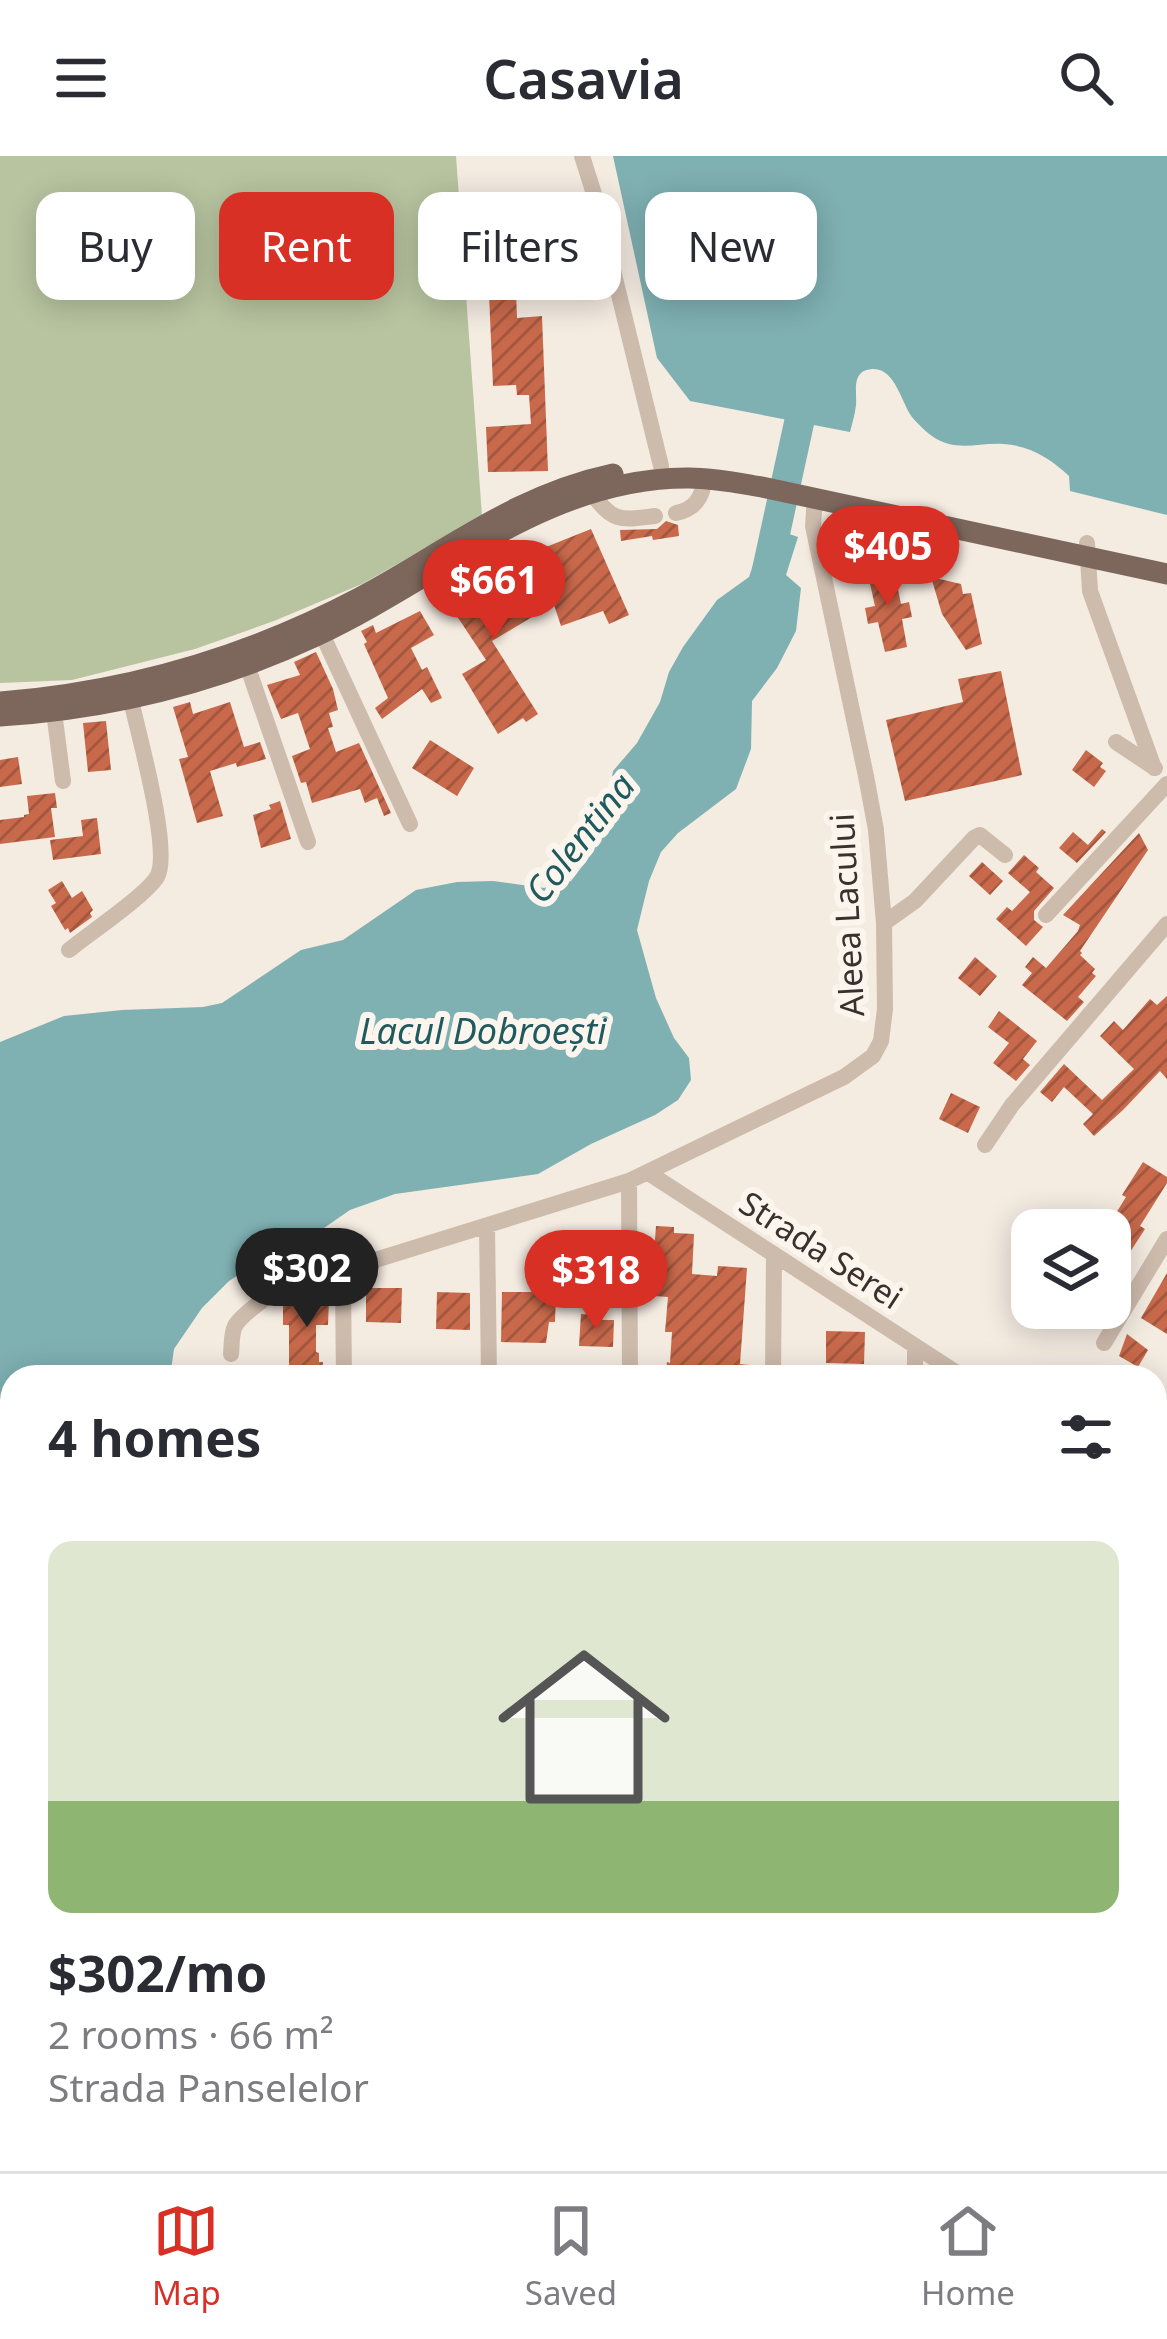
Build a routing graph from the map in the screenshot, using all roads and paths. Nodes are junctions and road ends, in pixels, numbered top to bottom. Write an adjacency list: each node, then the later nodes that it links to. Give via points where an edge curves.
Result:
1 (582, 156): 2 (street)
2 (661, 466): 3 (main road); 14 (main road, via 535,497 359,598 241,651 128,685)
3 (707, 474): 4 (main road); 5 (main road); 6 (street, via 694,505)
4 (592, 493): 7 (street, via 620,519); 11 (main road, via 511,526)
5 (814, 493): 8 (main road); 25 (street, Aleea Lacului, via 813,526 870,794)
6 (676, 512)
7 (655, 516)
8 (1087, 550): 9 (main road); 10 (main road); 18 (street, via 1090,592)
9 (1167, 561)
10 (1167, 574)
11 (322, 634): 12 (main road); 21 (street)
12 (247, 665): 13 (main road); 22 (street)
13 (131, 700): 15 (main road); 27 (street, via 160,872)
14 (0, 702)
15 (54, 712): 16 (main road); 19 (street)
16 (0, 716)
17 (1116, 742): 18 (street)
18 (1161, 771)
19 (63, 782)
20 (1167, 784): 24 (street)
21 (410, 824)
22 (308, 842)
23 (1005, 855): 25 (street, via 974,838 915,902)
24 (1046, 915)
25 (884, 923): 29 (street, Aleea Lacului, via 884,1027 872,1056 826,1087)
26 (1167, 924): 28 (street)
27 (69, 950)
28 (985, 1144)
29 (647, 1172): 30 (street, Aleea Lacului); 33 (street, Strada Serei)
30 (629, 1181): 31 (street, Aleea Lacului); 40 (street)
31 (487, 1225): 34 (street, Aleea Lacului); 39 (street)
32 (1167, 1239): 35 (street)
33 (774, 1254): 36 (street, Strada Serei); 41 (street)
34 (352, 1267): 37 (street, Aleea Lacului, via 329,1260 309,1268 244,1316); 38 (street, via 343,1279)
35 (1104, 1343)
36 (915, 1347): 42 (street); 43 (street, Strada Serei)
37 (231, 1354)
38 (344, 1365)
39 (489, 1365)
40 (630, 1365)
41 (773, 1365)
42 (915, 1365)
43 (944, 1365)

